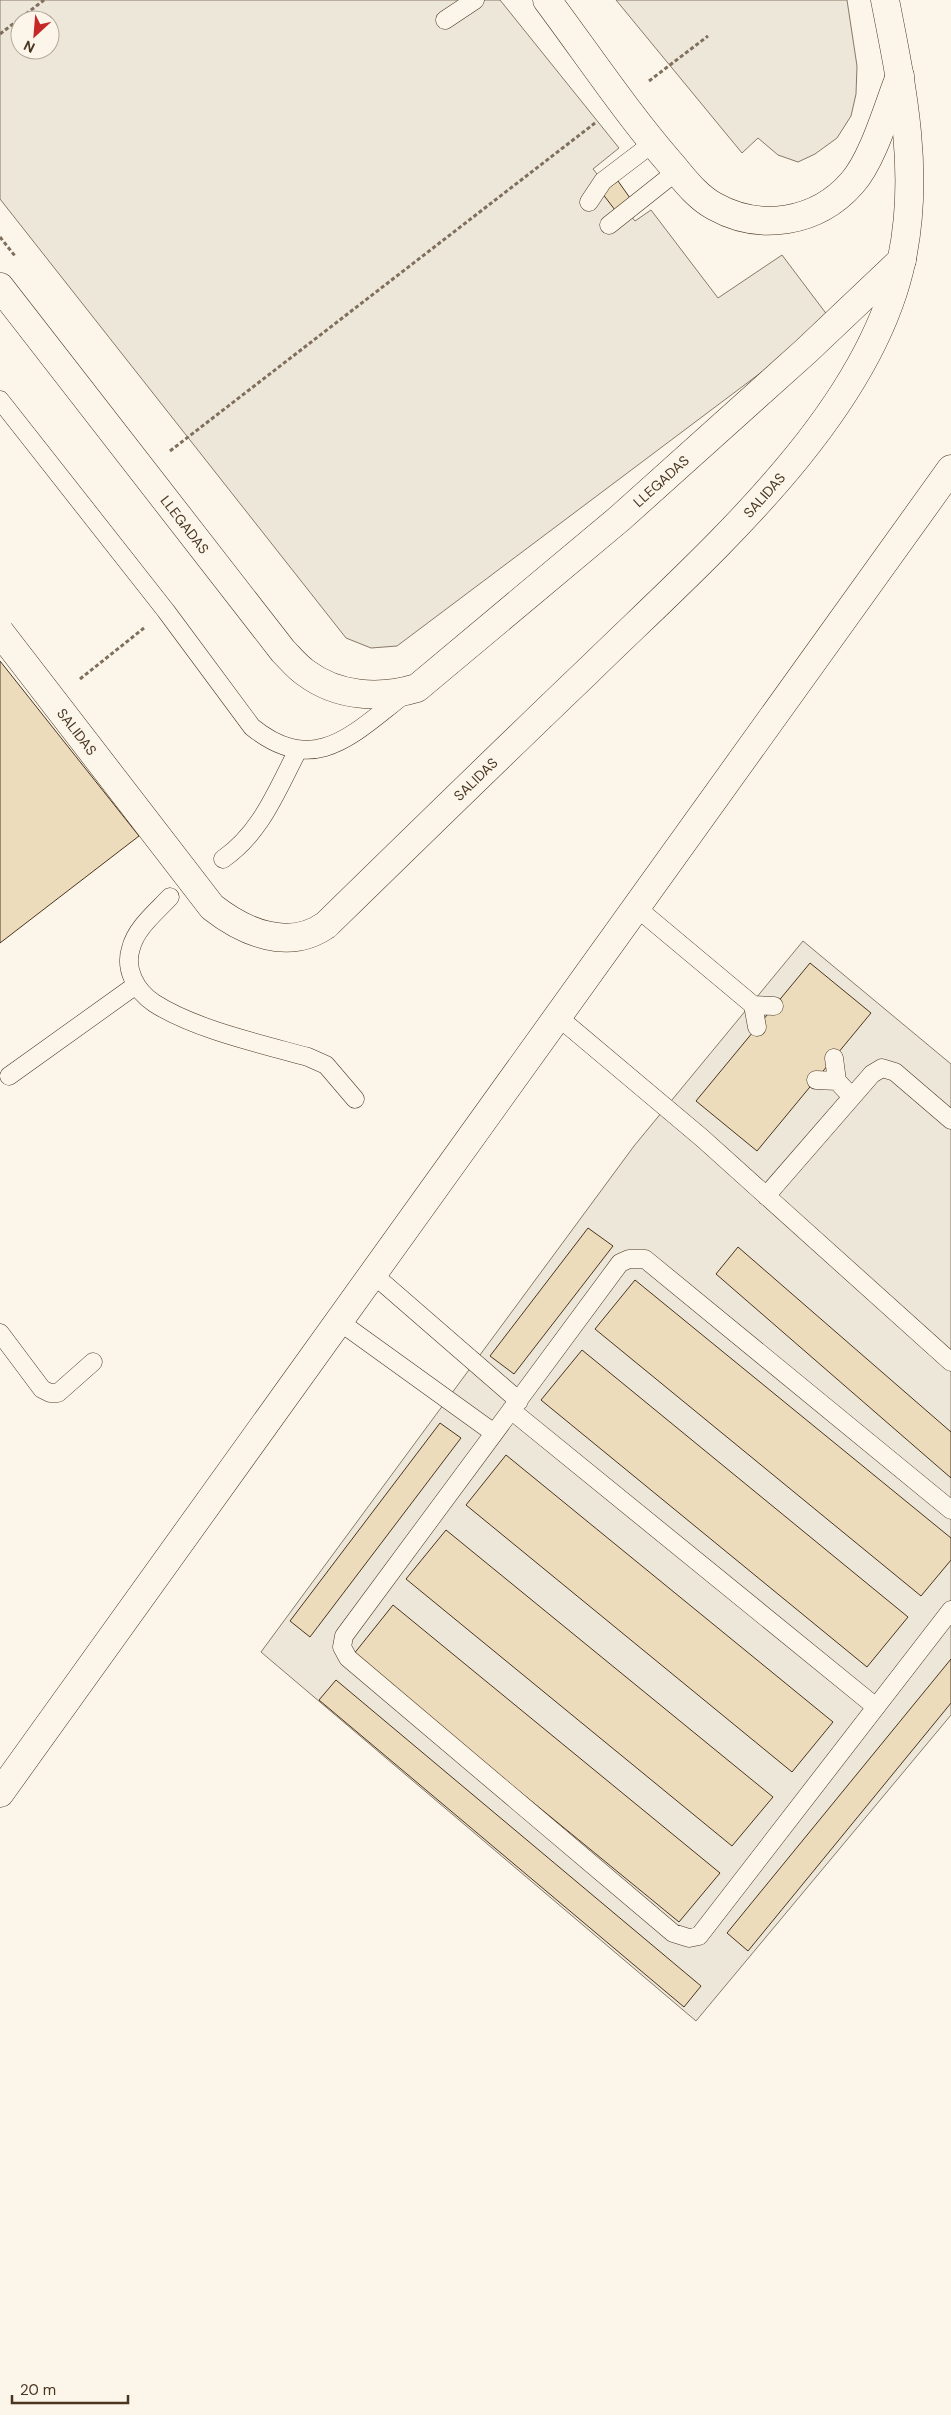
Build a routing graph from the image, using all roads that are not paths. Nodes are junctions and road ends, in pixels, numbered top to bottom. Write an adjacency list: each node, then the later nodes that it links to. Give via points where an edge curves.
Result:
1 (475, 0): 4 (lane)
2 (547, 0): 6 (street)
3 (885, 0): 5 (street, SALIDAS)
4 (446, 20)
5 (900, 76): 7 (street, via 870,151 853,183 829,204 801,218 746,219 714,206 690,187); 10 (street, SALIDAS, via 909,133 910,174)
6 (653, 143): 7 (street); 8 (lane, via 603,181)
7 (677, 171): 9 (lane)
8 (589, 202)
9 (609, 225)
10 (902, 260): 14 (street, SALIDAS, bridge, via 873,345 827,415 764,497 326,925 314,933 284,939 245,928 212,907); 15 (street, LLEGADAS, via 806,352 620,519 417,688)
11 (0, 287): 15 (street, LLEGADAS, via 283,651 306,673 330,687 365,695 393,695)
12 (0, 400): 16 (lane, LLEGADAS, via 166,611 252,727 268,740)
13 (951, 469): 19 (street)
14 (0, 632)
15 (409, 690): 16 (lane, LLEGADAS, via 347,740 322,749)
16 (298, 750): 17 (lane, via 259,825)
17 (223, 859)
18 (170, 897): 20 (lane, via 140,929 130,947 128,966)
19 (637, 908): 21 (lane); 23 (street)
20 (136, 985): 26 (lane); 30 (lane, via 153,1002 176,1015 326,1065)
21 (753, 1005): 22 (lane); 24 (lane)
22 (774, 1006)
23 (557, 1016): 32 (lane); 33 (street)
24 (757, 1027)
25 (834, 1058): 28 (lane)
26 (9, 1076)
27 (816, 1080): 28 (lane)
28 (837, 1081): 29 (lane)
29 (852, 1096): 31 (lane, via 882,1068 895,1072); 32 (lane)
30 (355, 1099)
31 (951, 1120)
32 (766, 1196): 37 (lane)
33 (374, 1275): 34 (street); 38 (lane)
34 (340, 1322): 39 (lane); 43 (street)
35 (0, 1333): 36 (lane, via 42,1388 50,1393 58,1393)
36 (93, 1362)
37 (951, 1362)
38 (515, 1406): 39 (lane); 40 (lane, via 620,1263 629,1259 645,1259); 42 (lane)
39 (494, 1433): 42 (lane, via 344,1636 342,1647 348,1658 673,1933 689,1938 699,1936)
40 (951, 1510)
41 (951, 1610): 42 (lane)
42 (876, 1707)
43 (0, 1793)

